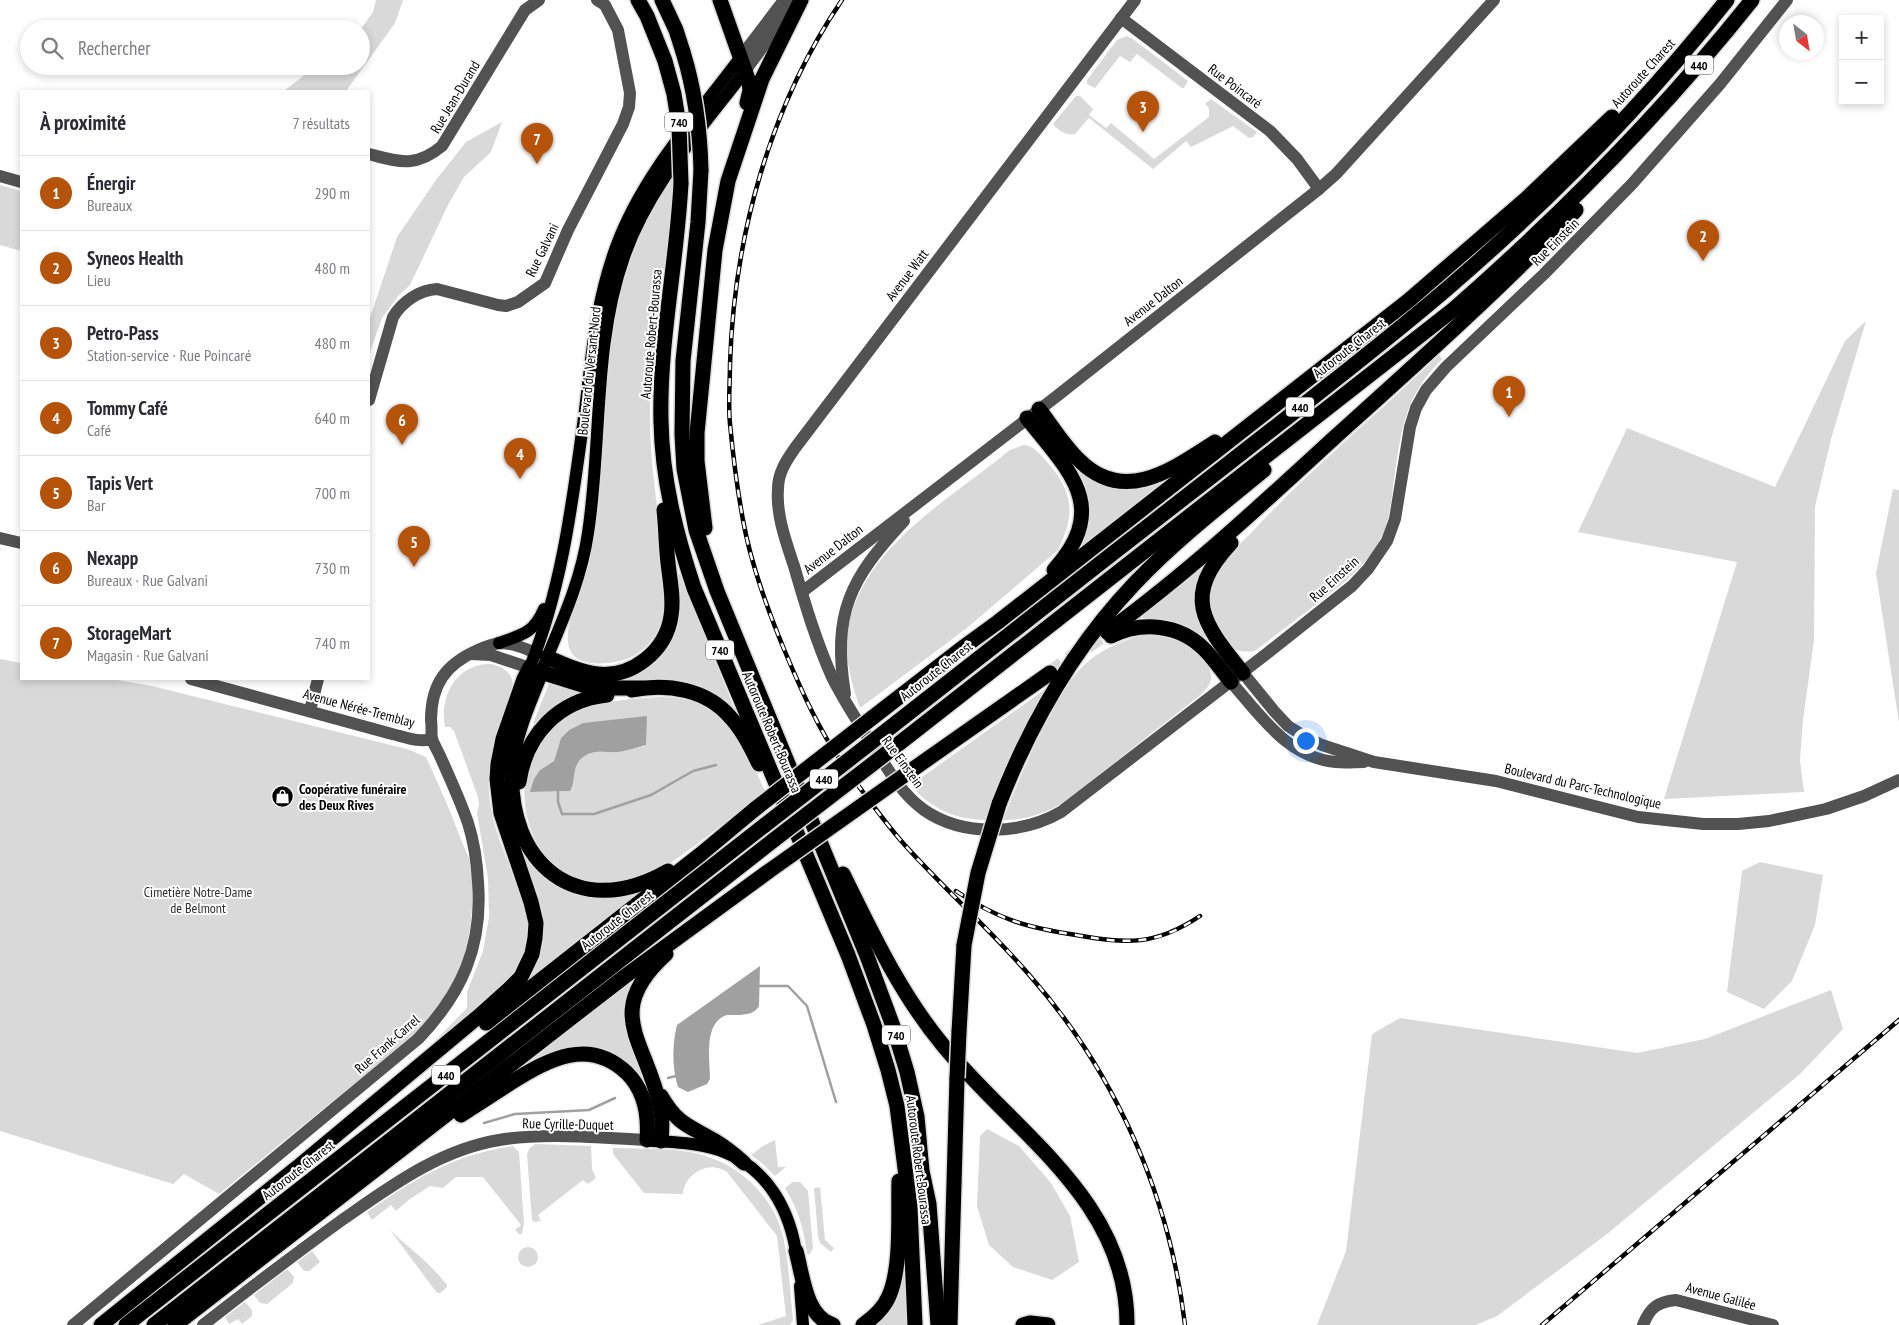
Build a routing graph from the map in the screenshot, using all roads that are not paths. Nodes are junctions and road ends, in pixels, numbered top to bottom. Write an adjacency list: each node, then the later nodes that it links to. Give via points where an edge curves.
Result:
1 (538, 0): 18 (street, Rue Jean-Durand, via 525,10 442,146 431,155 410,162)
2 (597, 0): 25 (street, Rue Galvani, via 605,5 618,30 630,93 629,107 568,230 546,283 518,302 506,306 437,290 407,300 394,317)
3 (638, 0): 27 (highway, Autoroute Robert-Bourassa / 740, bridge, via 665,61 679,125 682,183 664,351)
4 (662, 0): 33 (highway, Autoroute Robert-Bourassa / 740, bridge, via 676,30 698,113 701,170 683,361 682,434 684,469 696,530)
5 (720, 0): 16 (highway)
6 (784, 0): 16 (street, Boulevard du Versant-Nord)
7 (797, 0): 16 (street, Boulevard du Versant-Nord)
8 (801, 0): 19 (highway, via 762,79)
9 (1135, 0): 14 (street, Avenue Watt)
10 (1494, 0): 22 (street, Avenue Dalton)
11 (1727, 0): 15 (highway, Autoroute Charest / 440)
12 (1752, 0): 17 (highway, 440)
13 (1787, 0): 41 (street, Rue Einstein, via 1701,107 1632,184 1566,253 1432,382 1412,417 1398,509 1382,551 1352,586)
14 (1121, 18): 22 (street, Rue Poincaré, via 1270,131 1297,159); 34 (street, Avenue Watt, via 785,462 778,482 778,503)
15 (1689, 47): 24 (highway, via 1630,98 1577,152 1490,231); 63 (highway, Autoroute Charest / 440, bridge, via 1588,156 1520,223 1450,286 1340,376)
16 (742, 65): 19 (highway, via 750,90); 32 (main road, Boulevard du Versant-Nord, via 650,180 634,207 611,260 594,326 568,529); 38 (main road, Boulevard du Versant-Nord, via 646,208 624,256 606,330 588,535 572,596)
17 (1643, 127): 23 (highway, 440, via 1542,230); 28 (highway, via 1599,187 1542,245)
18 (370, 154)
19 (735, 158): 33 (highway, via 715,250 697,433 703,518)
20 (0, 176): 21 (street)
21 (20, 182)
22 (1319, 190): 26 (street, Avenue Dalton)
23 (1436, 324): 64 (highway, 440, bridge); 72 (highway, bridge, via 1391,367 1188,532 1135,583 1100,624 1058,683 1025,742 999,804 978,873 964,946)
24 (1324, 367): 26 (highway, via 1192,456 1157,476 1140,481 1114,481 1098,475); 36 (highway)
25 (370, 397)
26 (1033, 414): 29 (street, Avenue Dalton); 36 (highway, via 1077,485 1082,509 1080,525 1071,548 1053,571)
27 (661, 424): 38 (highway, via 672,608 666,634 644,660 618,674 587,672); 52 (highway, Autoroute Robert-Bourassa / 740, via 666,482 694,588)
28 (1298, 471): 41 (highway, via 1222,553 1205,581 1202,601 1206,620); 41 (highway, via 1183,574 1108,635 1144,626 1173,630 1198,644)
29 (932, 491): 34 (street, Avenue Dalton); 45 (street, via 874,553 854,586 840,637)
30 (0, 538): 31 (street)
31 (20, 543)
32 (557, 582): 35 (main road, via 533,628); 38 (main road, Boulevard du Versant-Nord)
33 (717, 591): 48 (highway, Autoroute Robert-Bourassa / 740)
34 (802, 592): 45 (street, Rue Einstein, via 818,644)
35 (499, 643): 37 (street, Rue Frank-Carrel); 38 (street)
36 (965, 646): 51 (highway, bridge)
37 (469, 654): 39 (street, via 491,655); 47 (street, Rue Frank-Carrel, via 449,668 435,689)
38 (541, 655): 39 (main road, Boulevard du Versant-Nord)
39 (536, 669): 44 (highway, via 592,688); 50 (highway, via 515,749 512,777); 58 (highway, via 524,679 503,739 497,778 501,813 535,916 535,938 529,962 520,977 501,996)
40 (1050, 672): 53 (highway, bridge)
41 (1237, 677): 45 (street, Rue Einstein, via 1069,807 1037,824 1009,829 965,827 925,810 897,783); 49 (street, Boulevard du Parc-Technologique, via 1296,731 1322,745 1374,762 1489,780 1638,817 1738,824 1799,816 1864,796)
42 (194, 680): 46 (street, Avenue Nérée-Tremblay)
43 (318, 680): 46 (street)
44 (642, 688): 50 (highway, via 588,698 551,719 535,736 527,752); 52 (highway, via 664,686 688,691 709,700 726,713 749,746)
45 (846, 704)
46 (310, 710): 47 (street, Avenue Nérée-Tremblay, via 410,738)
47 (432, 739): 61 (street, Rue Frank-Carrel, via 468,823 478,879 475,940 466,970 452,997 418,1039)
48 (787, 761): 71 (highway, Autoroute Robert-Bourassa / 740, via 880,989 907,1072 929,1204); 75 (highway, via 881,951 925,1023 1061,1170 1103,1228 1120,1272)
49 (1899, 780)
50 (515, 805): 51 (highway, via 523,837 544,867 564,882 599,890 630,887 658,877)
51 (755, 810): 58 (highway)
52 (812, 868): 56 (highway, Autoroute Robert-Bourassa / 740, via 874,1024 897,1106)
53 (733, 896): 54 (highway, via 655,965 638,988 632,1005 632,1020); 59 (highway)
54 (651, 1079): 55 (highway, via 662,1118); 57 (highway, via 668,1108 681,1122 716,1141)
55 (654, 1141): 57 (main road, Rue Cyrille-Duquet, via 710,1147); 59 (highway, via 646,1108 633,1080 622,1069 601,1058 570,1054 549,1061 500,1090); 66 (street, Rue Cyrille-Duquet, via 523,1137 484,1143 446,1156 409,1174 358,1209)
56 (901, 1142): 69 (highway, via 894,1278 889,1297); 70 (highway, Autoroute Robert-Bourassa / 740, via 910,1207)
57 (744, 1163): 60 (main road, Rue Cyrille-Duquet, via 765,1181 782,1203)
58 (299, 1166): 62 (highway)
59 (330, 1206): 65 (highway)
60 (796, 1251): 67 (main road, Rue Cyrille-Duquet); 68 (highway, via 811,1306 821,1319)
61 (73, 1325)
62 (102, 1325)
63 (126, 1325)
64 (154, 1325)
65 (175, 1325)
66 (203, 1325)
67 (803, 1325)
68 (833, 1325)
69 (863, 1325)
70 (915, 1325)
71 (938, 1325)
72 (950, 1325)
73 (1023, 1325): 74 (highway)
74 (1048, 1325)
75 (1127, 1325)
76 (1644, 1325): 77 (street, Avenue Galilée, via 1651,1310 1661,1302 1676,1300)
77 (1773, 1325)

